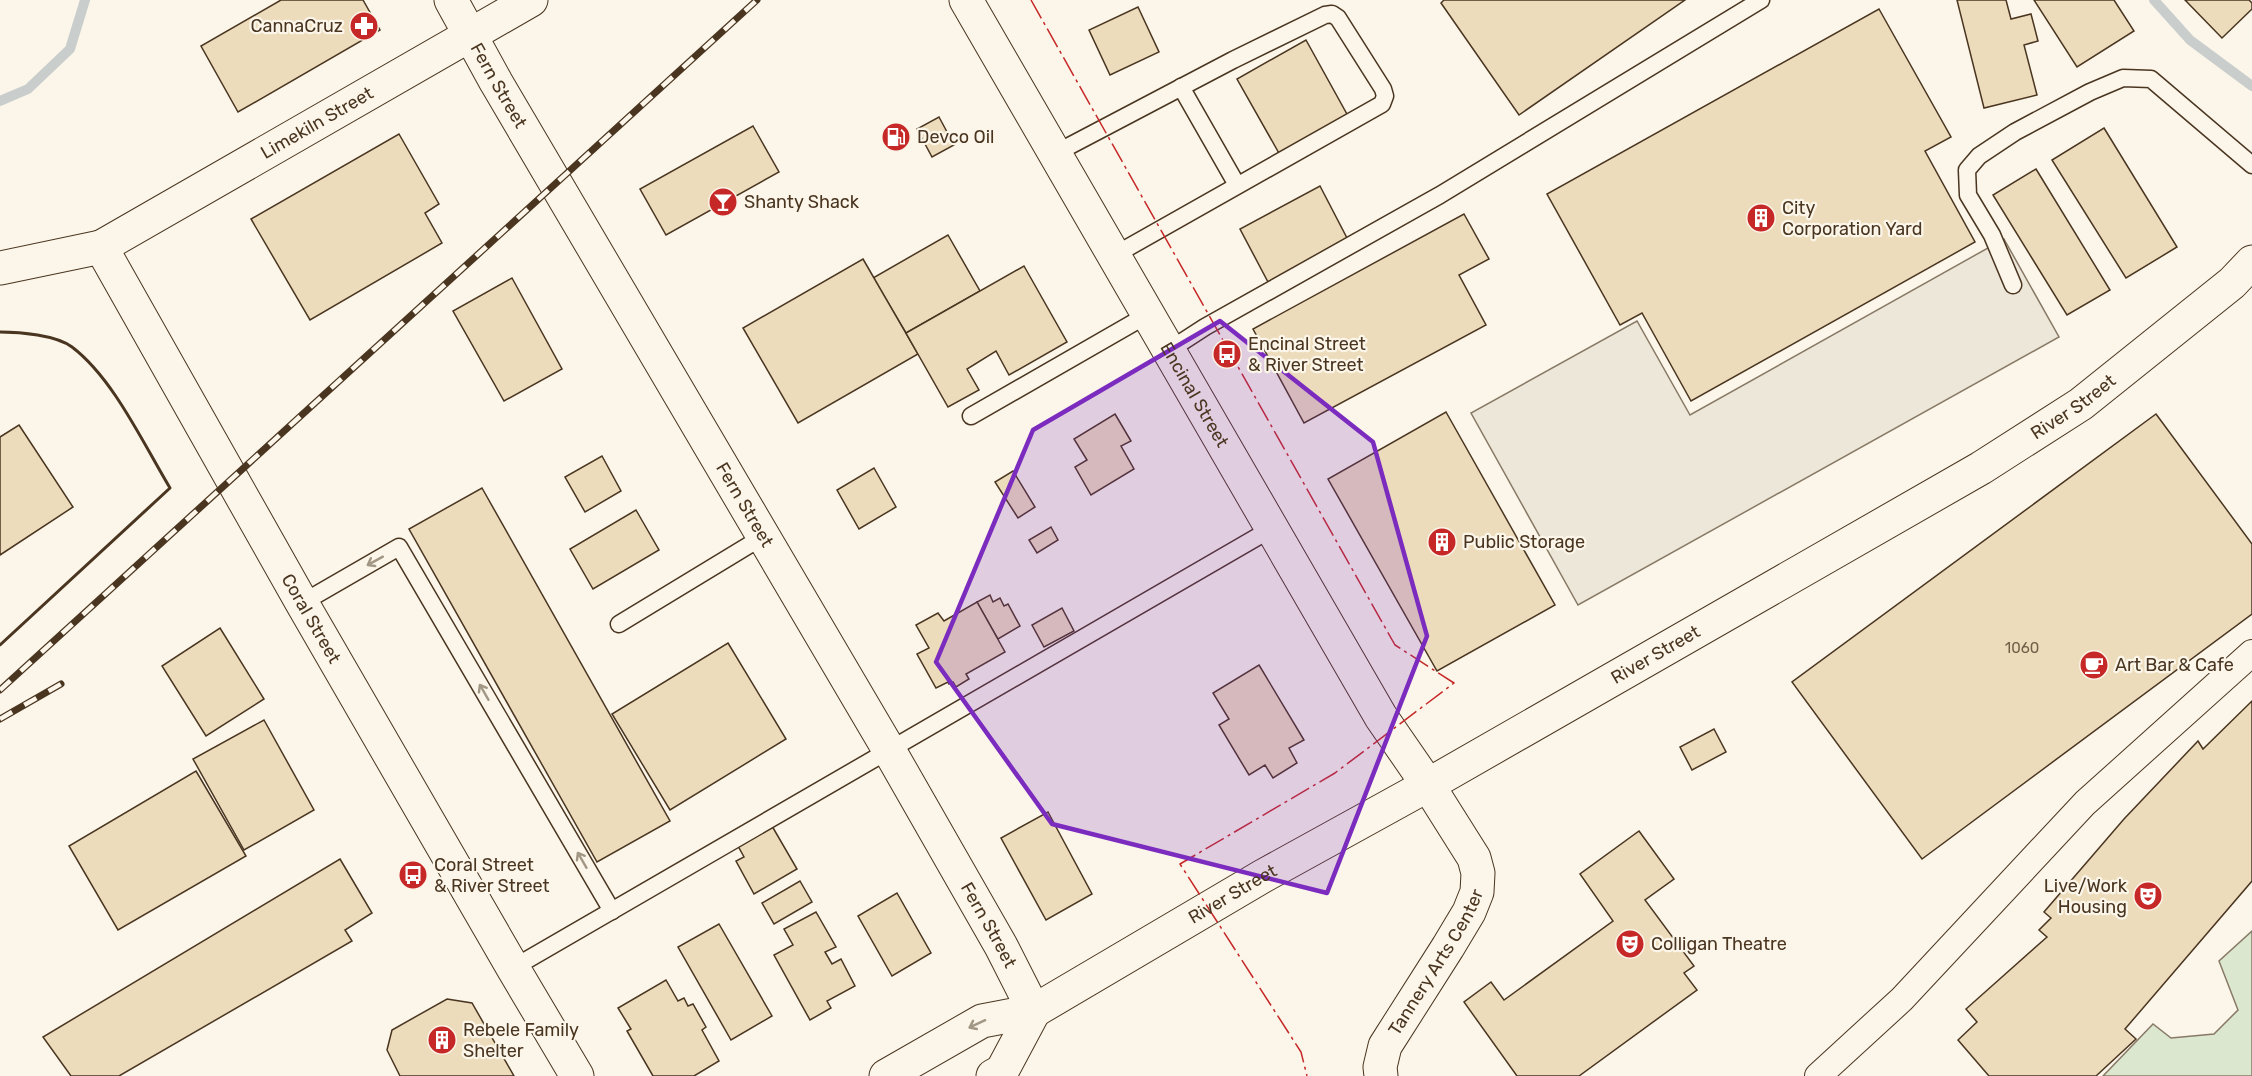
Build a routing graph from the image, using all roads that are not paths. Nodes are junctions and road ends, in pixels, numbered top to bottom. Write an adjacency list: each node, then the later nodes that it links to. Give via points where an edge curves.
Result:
1 (451, 0): 5 (street, Fern Street)
2 (531, 0): 5 (street, Limekiln Street)
3 (966, 0): 7 (street, Encinal Street)
4 (1761, 0): 16 (lane, via 1440,195)
5 (470, 35): 10 (street, Limekiln Street); 19 (street, Fern Street)
6 (1181, 87): 7 (lane); 9 (lane); 9 (lane, via 1332,14 1383,89 1382,105)
7 (1056, 153): 11 (street, Encinal Street)
8 (2252, 165): 14 (lane, via 2151,79 2123,78 2090,92 2015,132 1979,156 1967,170 1968,195 1992,235)
9 (1237, 185): 11 (lane)
10 (101, 247): 13 (street); 20 (street, Coral Street)
11 (1113, 256): 15 (street, Encinal Street)
12 (2252, 262): 24 (street, River Street, via 2232,283 2081,404 1981,468)
13 (0, 268)
14 (2013, 285)
15 (1147, 315): 16 (street, Encinal Street); 17 (lane)
16 (1168, 351): 18 (street, Encinal Street)
17 (971, 416)
18 (1271, 528): 23 (lane); 24 (street, Encinal Street, via 1381,717)
19 (764, 536): 21 (lane); 23 (street, Fern Street)
20 (302, 603): 25 (lane, one-way to 20, via 399,548); 26 (street, Coral Street)
21 (619, 624)
22 (2252, 653): 32 (street, via 2085,803 1902,999)
23 (889, 750): 25 (lane); 27 (street, Fern Street)
24 (1428, 785): 27 (street, River Street, via 1263,876); 31 (street, Tannery Arts Center, via 1474,858 1477,892 1469,912 1385,1046)
25 (612, 911): 26 (lane)
26 (513, 968): 28 (street, Coral Street)
27 (1034, 1011): 29 (street, River Street, one-way to 29, via 982,1021); 30 (street, via 1002,1071)
28 (577, 1076)
29 (886, 1076)
30 (993, 1076)
31 (1380, 1076)
32 (1818, 1076)

